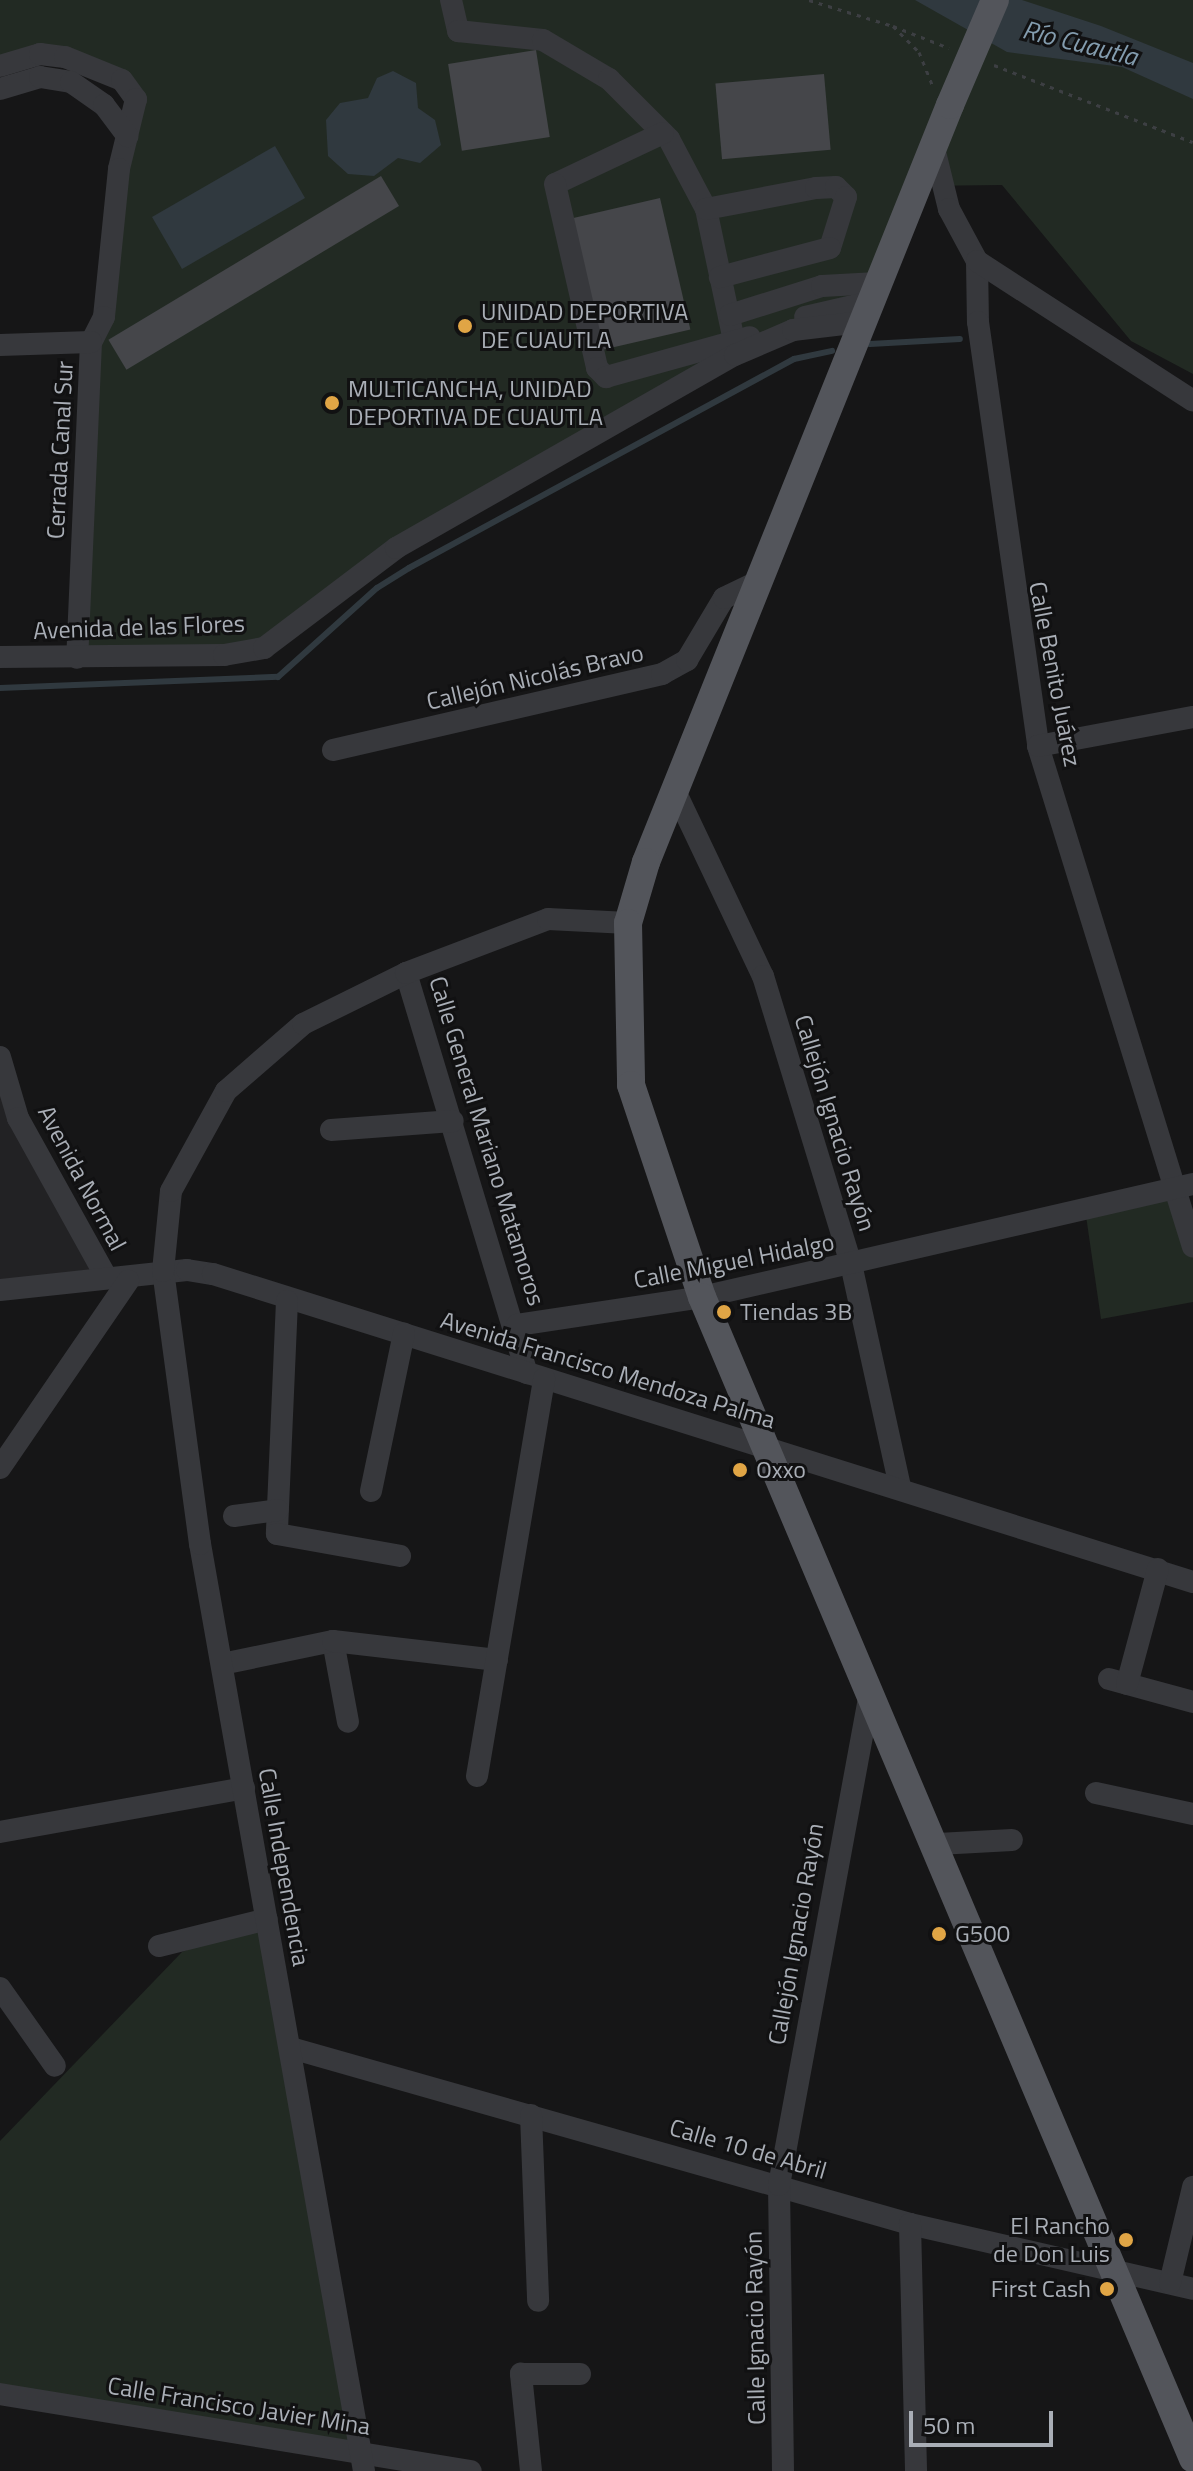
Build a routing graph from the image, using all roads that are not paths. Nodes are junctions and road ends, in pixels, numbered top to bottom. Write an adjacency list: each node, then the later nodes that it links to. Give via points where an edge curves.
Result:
1 (451, 0): 5 (street, via 458,31 543,40 609,79)
2 (995, 0): 7 (main road, bridge, via 942,98)
3 (0, 66): 6 (street, Cerrada Canal Sur, via 40,54 122,80 136,99)
4 (0, 89): 6 (street, via 40,77 71,82 104,105)
5 (663, 133): 8 (street); 13 (street, via 555,184 597,368 606,377)
6 (127, 136): 14 (street, Cerrada Canal Sur, via 104,317)
7 (934, 148): 9 (street, Calle Benito Juárez, via 949,209); 11 (main road)
8 (706, 209): 10 (street); 10 (street, via 816,188 836,187 846,197 830,248)
9 (977, 261): 16 (street); 21 (street, Calle Benito Juárez, via 978,322)
10 (720, 277): 12 (street)
11 (870, 302): 12 (street, via 822,286); 13 (street); 17 (main road); 19 (street, Avenida de las Flores, via 735,355 396,548 264,648)
12 (730, 315): 13 (street)
13 (734, 341)
14 (91, 342): 15 (street); 19 (street, Cerrada Canal Sur)
15 (0, 345)
16 (1193, 401)
17 (757, 582): 22 (street, Callejón Nicolás Bravo, via 724,598 687,660 662,674); 23 (main road)
18 (0, 657): 19 (street, Avenida de las Flores)
19 (77, 658)
20 (1193, 717): 21 (street)
21 (1038, 746): 29 (street, Calle Benito Juárez)
22 (333, 750)
23 (675, 791): 24 (main road); 31 (street, Callejón Ignacio Rayón, via 763,976)
24 (628, 923): 25 (street, Calle Independencia, via 548,919); 35 (main road, via 631,1085)
25 (406, 973): 27 (street, Calle General Mariano Matamoros); 32 (street, Calle Independencia, via 303,1024 226,1091 171,1191)
26 (0, 1057): 33 (street, Avenida Normal, via 18,1118)
27 (453, 1121): 28 (street); 37 (street, Calle General Mariano Matamoros)
28 (331, 1130)
29 (1184, 1186): 30 (street, Calle Benito Juárez); 31 (street, Calle Miguel Hidalgo)
30 (1193, 1247)
31 (851, 1264): 35 (street, Calle Miguel Hidalgo); 42 (street, Callejón Ignacio Rayón)
32 (163, 1271): 33 (street, Avenida Francisco Mendoza Palma); 36 (street, Avenida Francisco Mendoza Palma, via 213,1274); 51 (street, Calle Independencia)
33 (117, 1279): 34 (street, Avenida Francisco Mendoza Palma); 41 (street)
34 (0, 1290)
35 (702, 1297): 37 (street, Calle Miguel Hidalgo); 40 (main road)
36 (287, 1301): 38 (street, Avenida Francisco Mendoza Palma); 44 (street)
37 (517, 1325): 39 (street, Calle General Mariano Matamoros)
38 (404, 1333): 39 (street, Avenida Francisco Mendoza Palma); 43 (street)
39 (536, 1376): 40 (street, Avenida Francisco Mendoza Palma); 50 (street)
40 (767, 1446): 42 (street, Avenida Francisco Mendoza Palma); 52 (main road)
41 (0, 1468)
42 (900, 1486): 47 (street, Avenida Francisco Mendoza Palma)
43 (371, 1491)
44 (278, 1510): 45 (street); 46 (street, via 277,1534)
45 (234, 1516)
46 (400, 1556)
47 (1158, 1569): 48 (street, Avenida Francisco Mendoza Palma); 53 (street, via 1118,1682)
48 (1193, 1582)
49 (333, 1641): 50 (street); 51 (street); 54 (street)
50 (497, 1660): 55 (street)
51 (222, 1664): 56 (street, Calle Independencia)
52 (870, 1693): 61 (main road); 68 (street, Callejón Ignacio Rayón)
53 (1193, 1702)
54 (348, 1722)
55 (477, 1776)
56 (244, 1788): 59 (street); 62 (street, Calle Independencia)
57 (1096, 1793): 58 (street)
58 (1193, 1814)
59 (0, 1832)
60 (1012, 1840): 61 (street)
61 (938, 1844): 71 (main road)
62 (267, 1919): 63 (street); 65 (street, Calle Independencia)
63 (159, 1946)
64 (0, 1988): 66 (street)
65 (291, 2048): 67 (street, Calle 10 de Abril); 78 (street, Calle Independencia)
66 (55, 2066)
67 (531, 2115): 68 (street, Calle 10 de Abril); 74 (street)
68 (779, 2185): 70 (street, Calle 10 de Abril); 81 (street, Calle Ignacio Rayón)
69 (1193, 2187): 72 (street)
70 (910, 2224): 71 (street, Calle 10 de Abril); 82 (street)
71 (1114, 2272): 72 (street, Calle 10 de Abril); 77 (main road)
72 (1170, 2283): 73 (street, Calle 10 de Abril)
73 (1193, 2289)
74 (538, 2301)
75 (580, 2374): 80 (street, via 521,2374)
76 (0, 2394): 78 (street, Calle Francisco Javier Mina)
77 (1193, 2459)
78 (363, 2462): 79 (street, Calle Francisco Javier Mina)
79 (471, 2471)
80 (531, 2471)
81 (783, 2471)
82 (916, 2471)

